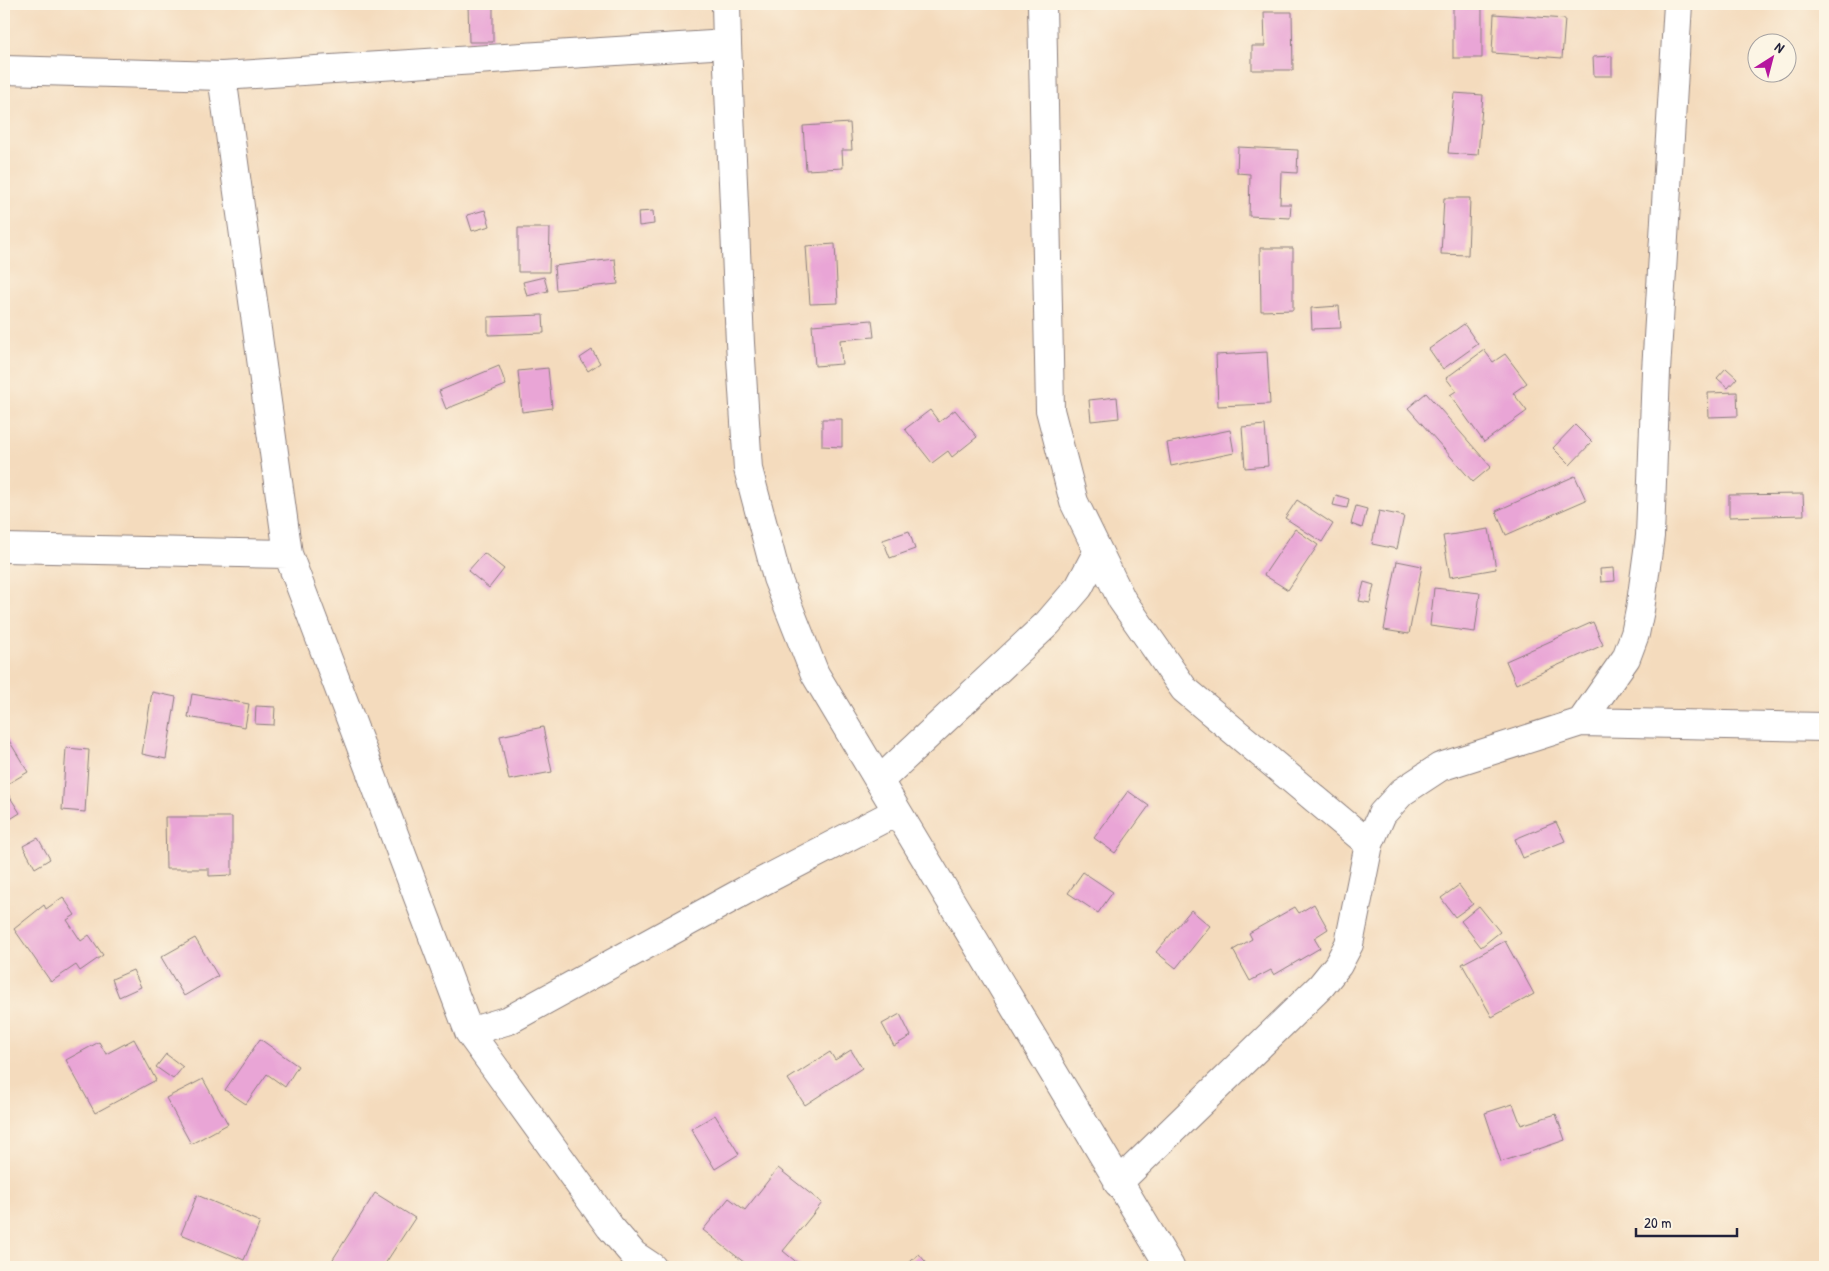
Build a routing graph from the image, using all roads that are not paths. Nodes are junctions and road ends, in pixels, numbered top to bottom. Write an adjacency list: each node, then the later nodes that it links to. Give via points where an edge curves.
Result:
1 (726, 4): 4 (street)
2 (1042, 4): 8 (street, via 1050,410 1074,502)
3 (1678, 4): 10 (street, via 1656,371 1650,536 1635,634 1626,658)
4 (727, 44): 6 (street); 12 (street, via 748,469 777,578 815,674)
5 (4, 70): 6 (street)
6 (222, 76): 9 (street)
7 (4, 548): 9 (street)
8 (1098, 551): 12 (street, via 1078,587 1048,623); 14 (street, via 1122,600 1184,689)
9 (288, 554): 15 (street)
10 (1581, 722): 11 (street); 14 (street, via 1440,767 1402,792 1382,814)
11 (1825, 727)
12 (878, 781): 13 (street)
13 (896, 812): 15 (street, via 509,1020); 16 (street)
14 (1369, 844): 16 (street, via 1349,944 1338,965 1321,986)
15 (469, 1032): 17 (street, via 610,1227 634,1255)
16 (1118, 1183): 18 (street)
17 (652, 1267)
18 (1170, 1267)

